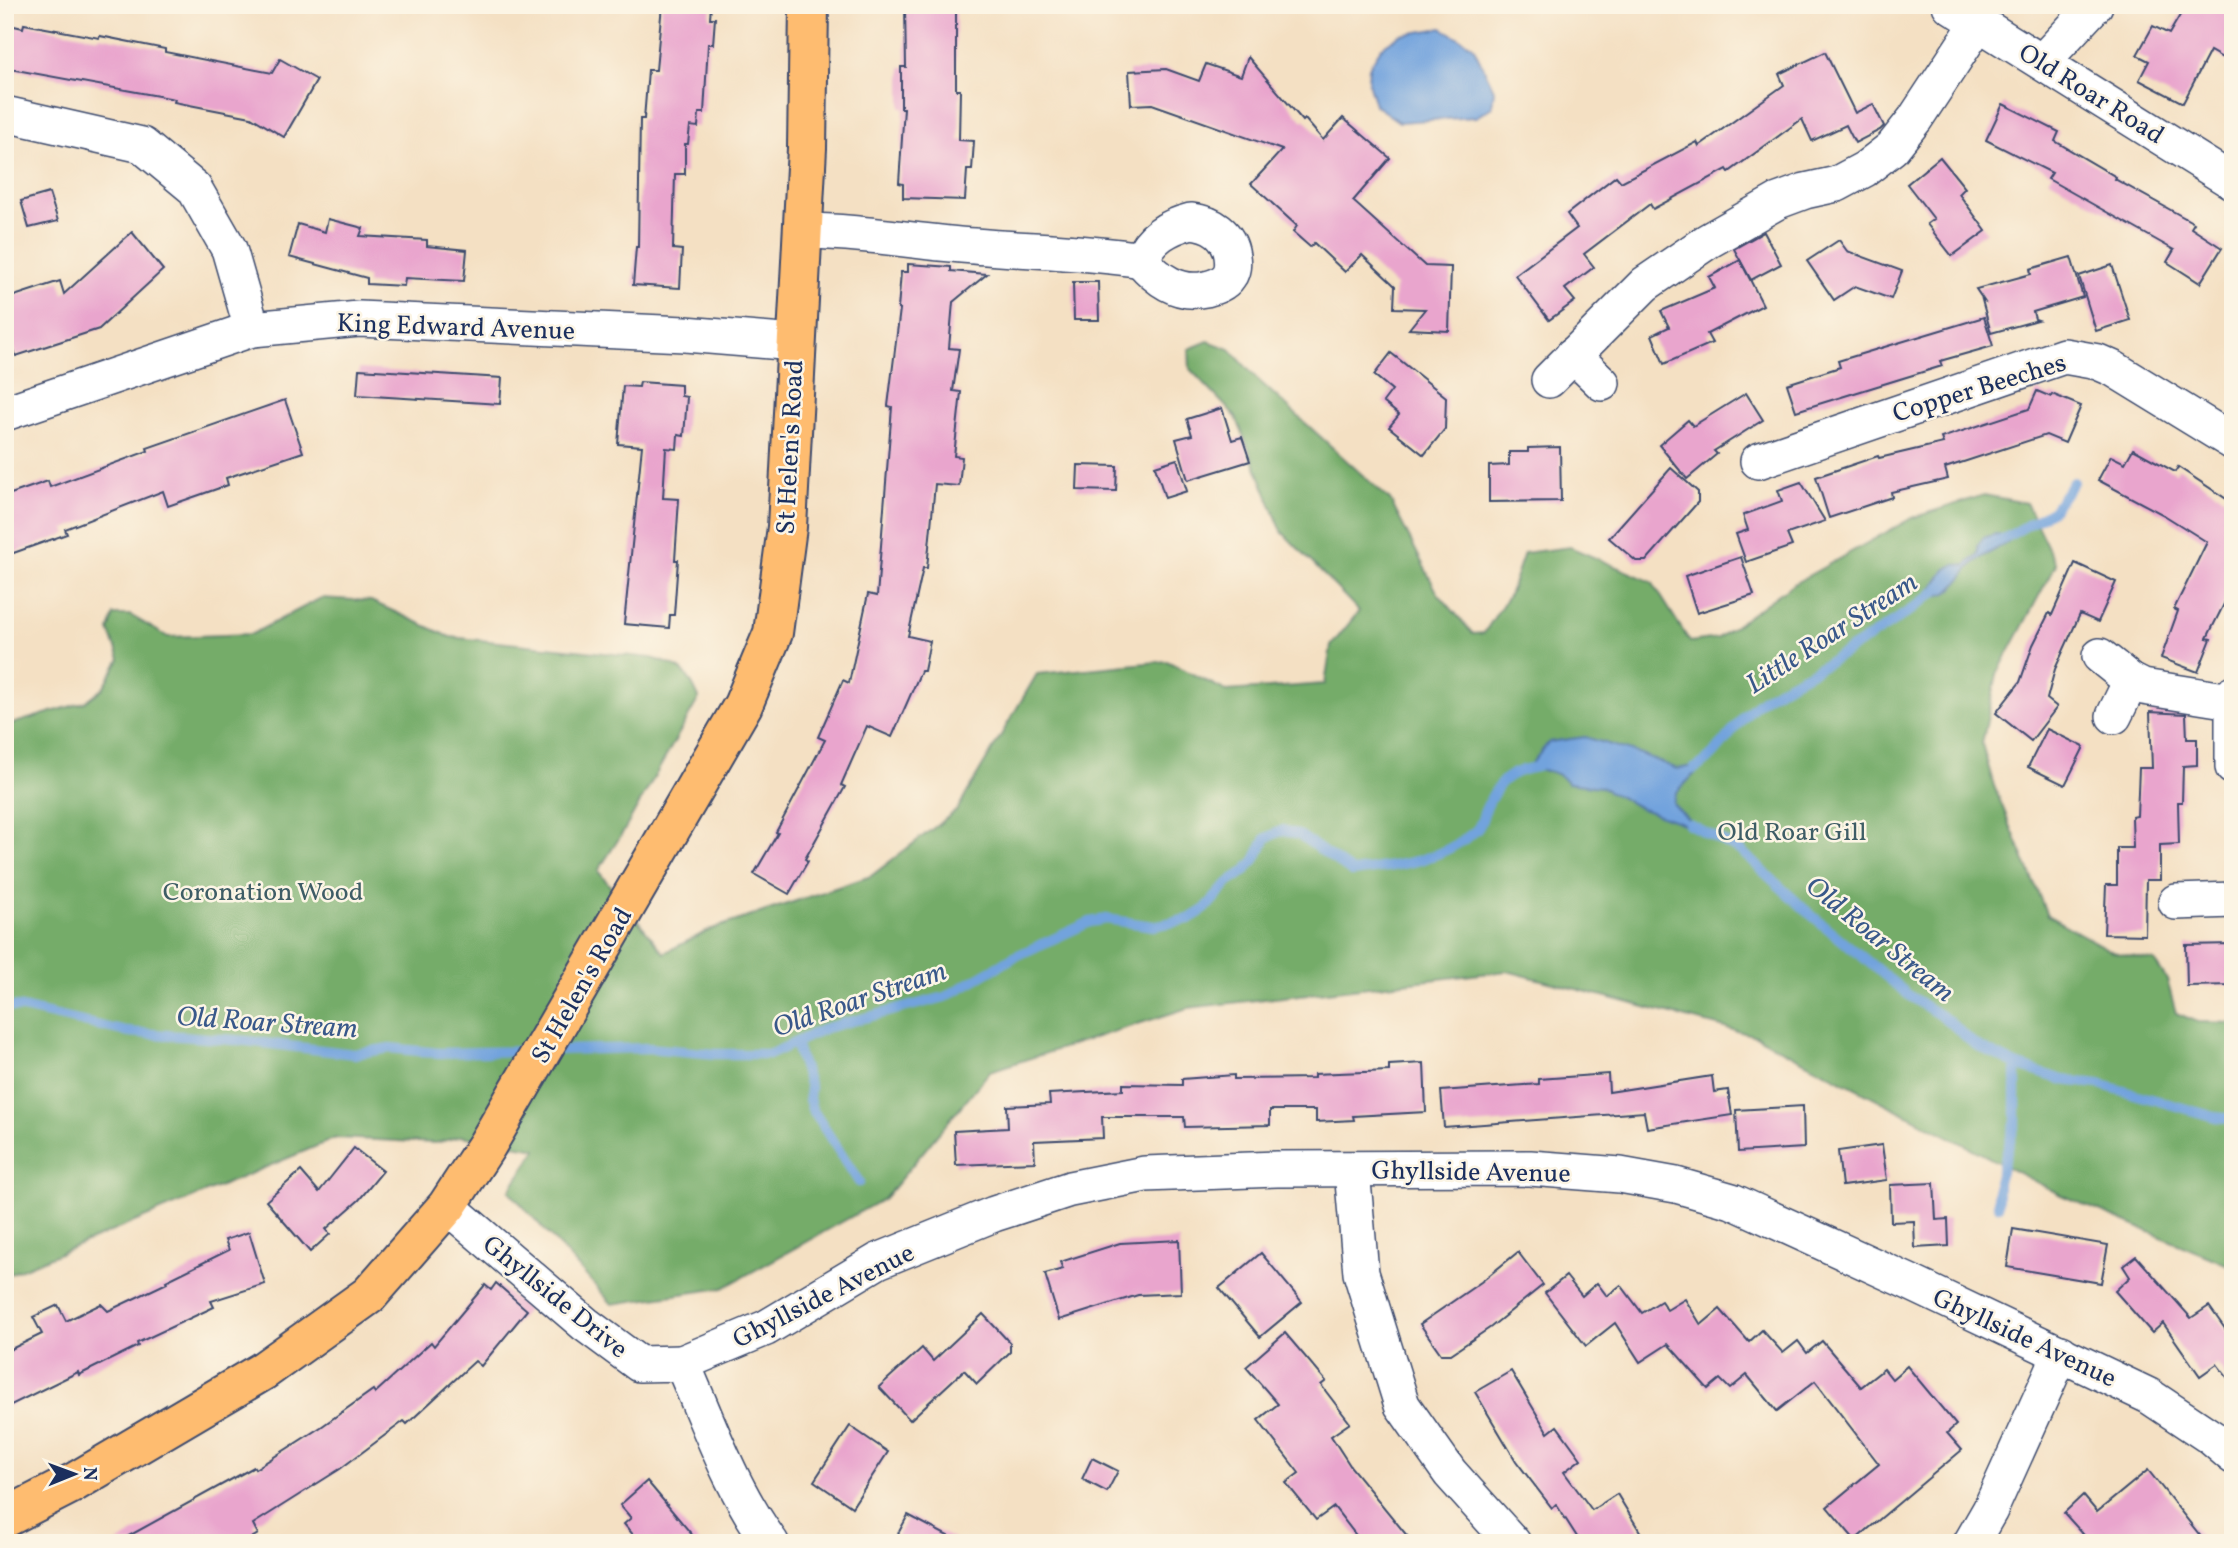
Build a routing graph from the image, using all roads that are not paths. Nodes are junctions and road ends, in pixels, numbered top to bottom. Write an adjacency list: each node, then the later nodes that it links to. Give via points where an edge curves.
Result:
1 (809, 5): 7 (main road, St Helen's Road)
2 (2095, 5): 4 (street)
3 (1965, 14): 4 (street, Old Roar Road); 11 (street, via 1915,119 1892,148 1837,184 1778,201 1708,241 1645,284)
4 (2042, 62): 6 (street, Old Roar Road)
5 (5, 114): 9 (street, via 142,145 194,188 229,250)
6 (2233, 182)
7 (802, 231): 8 (street); 10 (main road, St Helen's Road)
8 (1141, 260)
9 (252, 329): 10 (street, King Edward Avenue, via 359,319); 14 (street, King Edward Avenue)
10 (795, 343): 25 (main road, St Helen's Road, via 787,527 772,633 743,705 488,1145)
11 (1573, 355): 12 (street); 13 (street)
12 (1549, 380)
13 (1602, 383)
14 (5, 413)
15 (2233, 442): 16 (street, Copper Beeches, via 2115,369 2064,356 1787,434)
16 (1758, 461)
17 (2100, 656): 18 (street)
18 (2131, 681): 19 (street, via 2160,691); 20 (street)
19 (2232, 697): 21 (street)
20 (2114, 716)
21 (2233, 766)
22 (2233, 900): 23 (street)
23 (2176, 902)
24 (1352, 1170): 26 (street, Ghyllside Avenue, via 1530,1168 1676,1185 1732,1201); 27 (street, Ghyllside Avenue, via 1145,1174 1070,1189 878,1261 766,1328); 31 (street, via 1361,1273 1402,1405 1450,1473)
25 (447, 1206): 27 (street, Ghyllside Drive, via 639,1364); 29 (main road, St Helen's Road, via 369,1295 263,1371 74,1483)
26 (2061, 1353): 28 (street, Ghyllside Avenue, via 2149,1396); 32 (street)
27 (682, 1363): 30 (street, via 751,1516)
28 (2233, 1456)
29 (5, 1518)
30 (771, 1543)
31 (1513, 1543)
32 (1971, 1543)

